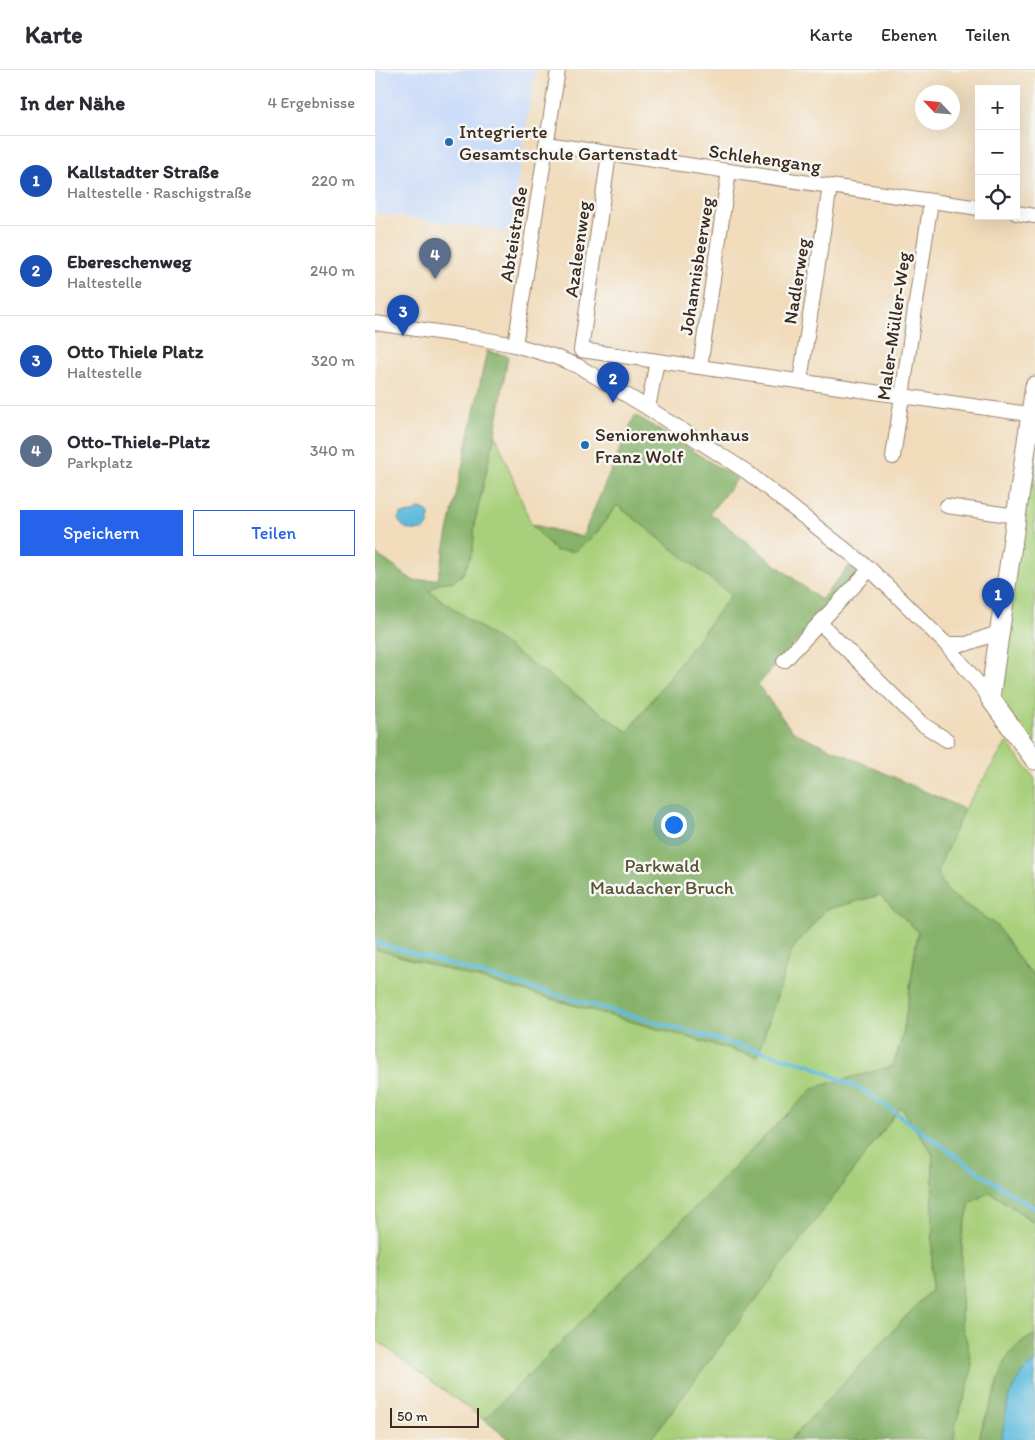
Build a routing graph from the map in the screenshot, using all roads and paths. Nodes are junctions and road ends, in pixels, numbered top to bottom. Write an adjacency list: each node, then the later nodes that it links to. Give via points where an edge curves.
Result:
1 (558, 70): 2 (street, Abteistraße)
2 (546, 144): 3 (street, Schlehengang); 11 (street, Abteistraße)
3 (609, 154): 4 (street, Schlehengang); 12 (street, Azaleenweg, via 581,350)
4 (729, 171): 5 (street, Schlehengang); 13 (street, Johannisbeerweg)
5 (830, 186): 6 (street, Schlehengang); 14 (street, Nadlerweg)
6 (931, 201): 7 (street, Schlehengang); 16 (street, Maler-Müller-Weg)
7 (975, 207)
8 (1020, 214): 9 (street)
9 (1035, 216)
10 (375, 323): 11 (street)
11 (515, 345): 17 (street, via 578,366)
12 (657, 360): 13 (street); 17 (street)
13 (699, 367): 14 (street)
14 (800, 381): 16 (street)
15 (1035, 386): 18 (street)
16 (902, 396): 18 (street); 19 (street, Maler-Müller-Weg)
17 (648, 408): 22 (street, via 747,472)
18 (1033, 415): 21 (street)
19 (893, 457)
20 (947, 506): 21 (street)
21 (1016, 516): 24 (street)
22 (870, 569): 23 (street); 25 (street)
23 (820, 623): 26 (street); 28 (street, via 922,724)
24 (1000, 632): 25 (street, via 965,644); 27 (street)
25 (946, 644): 27 (street)
26 (785, 661)
27 (990, 698): 29 (street)
28 (947, 740)
29 (1035, 760)

